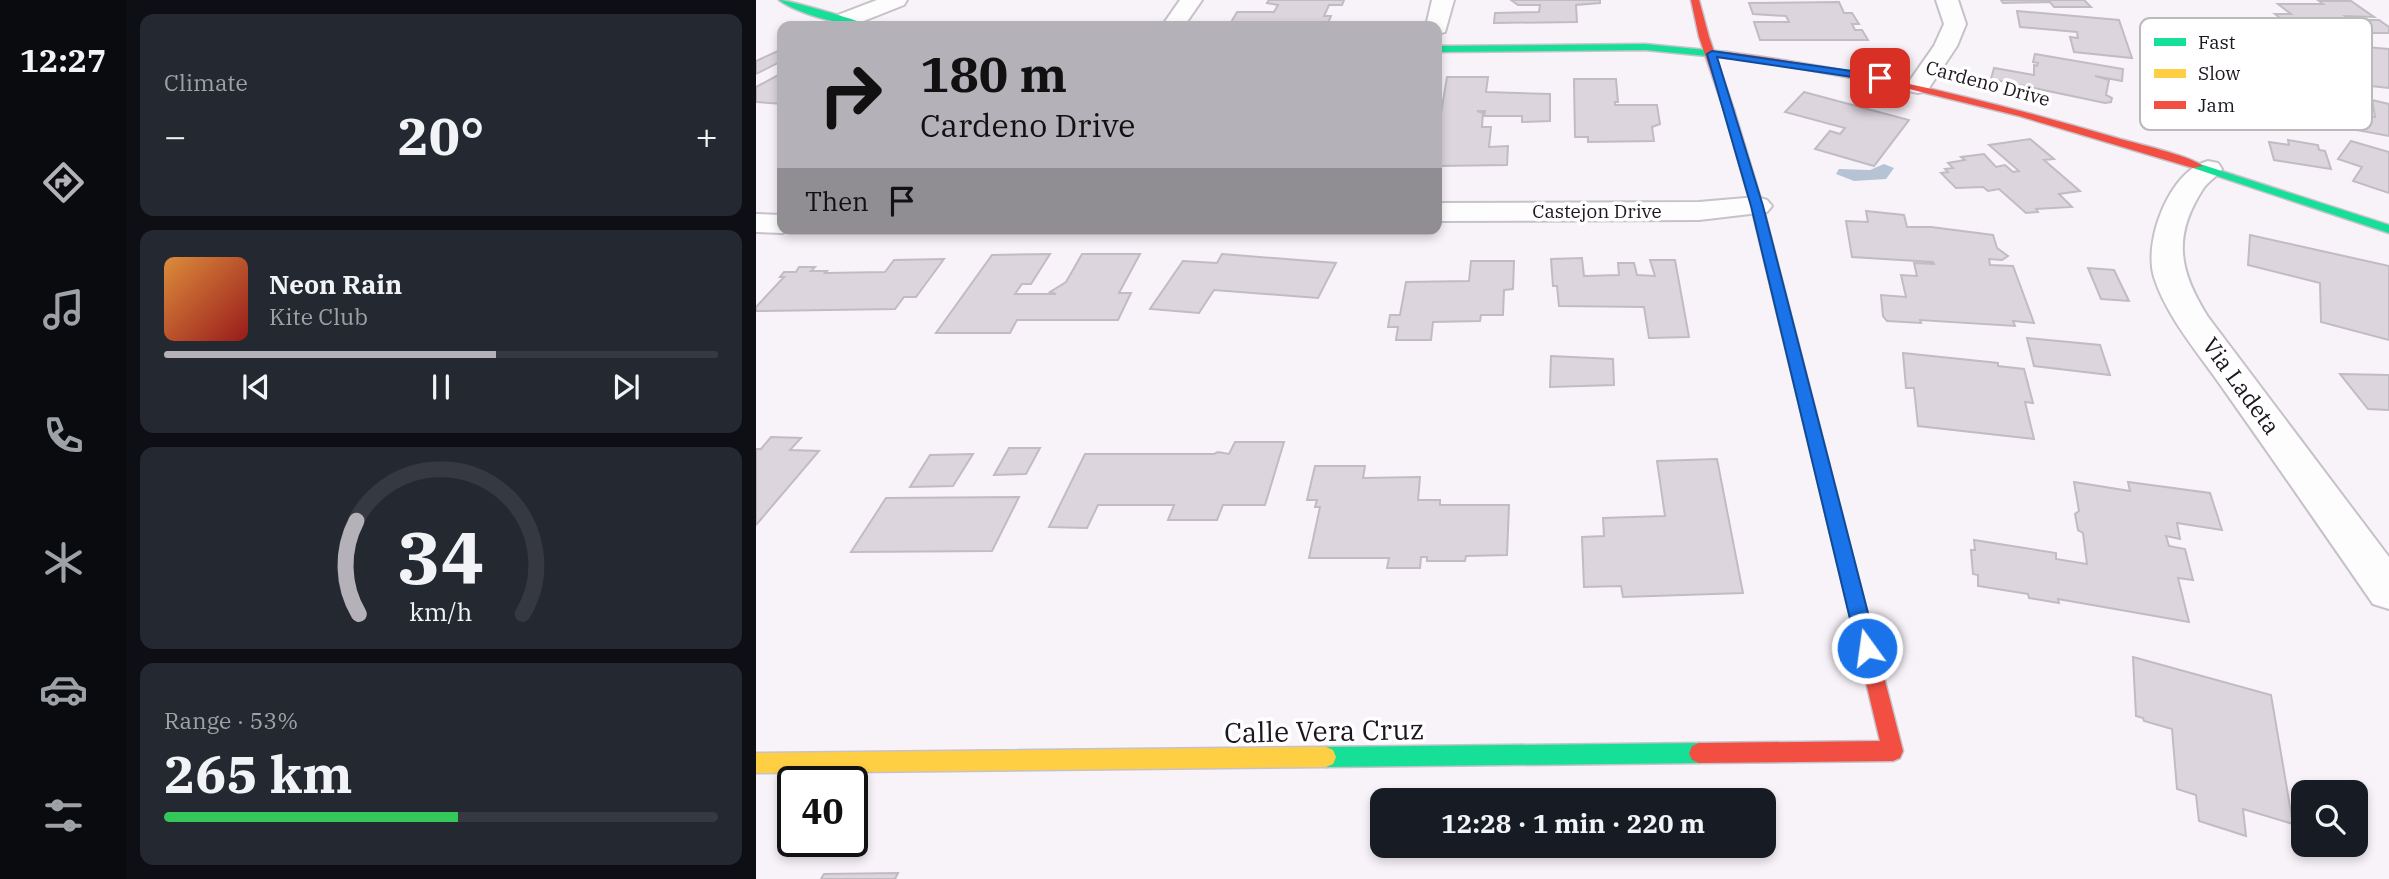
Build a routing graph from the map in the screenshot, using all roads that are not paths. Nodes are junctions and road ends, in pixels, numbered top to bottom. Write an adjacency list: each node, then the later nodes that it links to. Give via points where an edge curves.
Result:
1 (782, 0): 7 (street)
2 (896, 0): 7 (street)
3 (1191, 0): 8 (street)
4 (1443, 0): 9 (street)
5 (1695, 0): 11 (street)
6 (1947, 0): 12 (street, via 1955,24)
7 (843, 21)
8 (1176, 21)
9 (1438, 21)
10 (1442, 49): 11 (street, Cardeno Drive, via 1661,48)
11 (1712, 54): 12 (street, Cardeno Drive); 14 (street)
12 (1918, 86): 13 (street, Cardeno Drive)
13 (2208, 169): 18 (street, Cardeno Drive); 19 (street, Via Ladeta, via 2193,179 2166,236 2166,261 2174,290)
14 (1757, 206): 15 (street, Castejon Drive, via 1699,211); 20 (street, Calle Vera Cruz, via 1893,751)
15 (1442, 212)
16 (756, 223): 17 (street)
17 (777, 224)
18 (2389, 229)
19 (2389, 591)
20 (756, 763)

